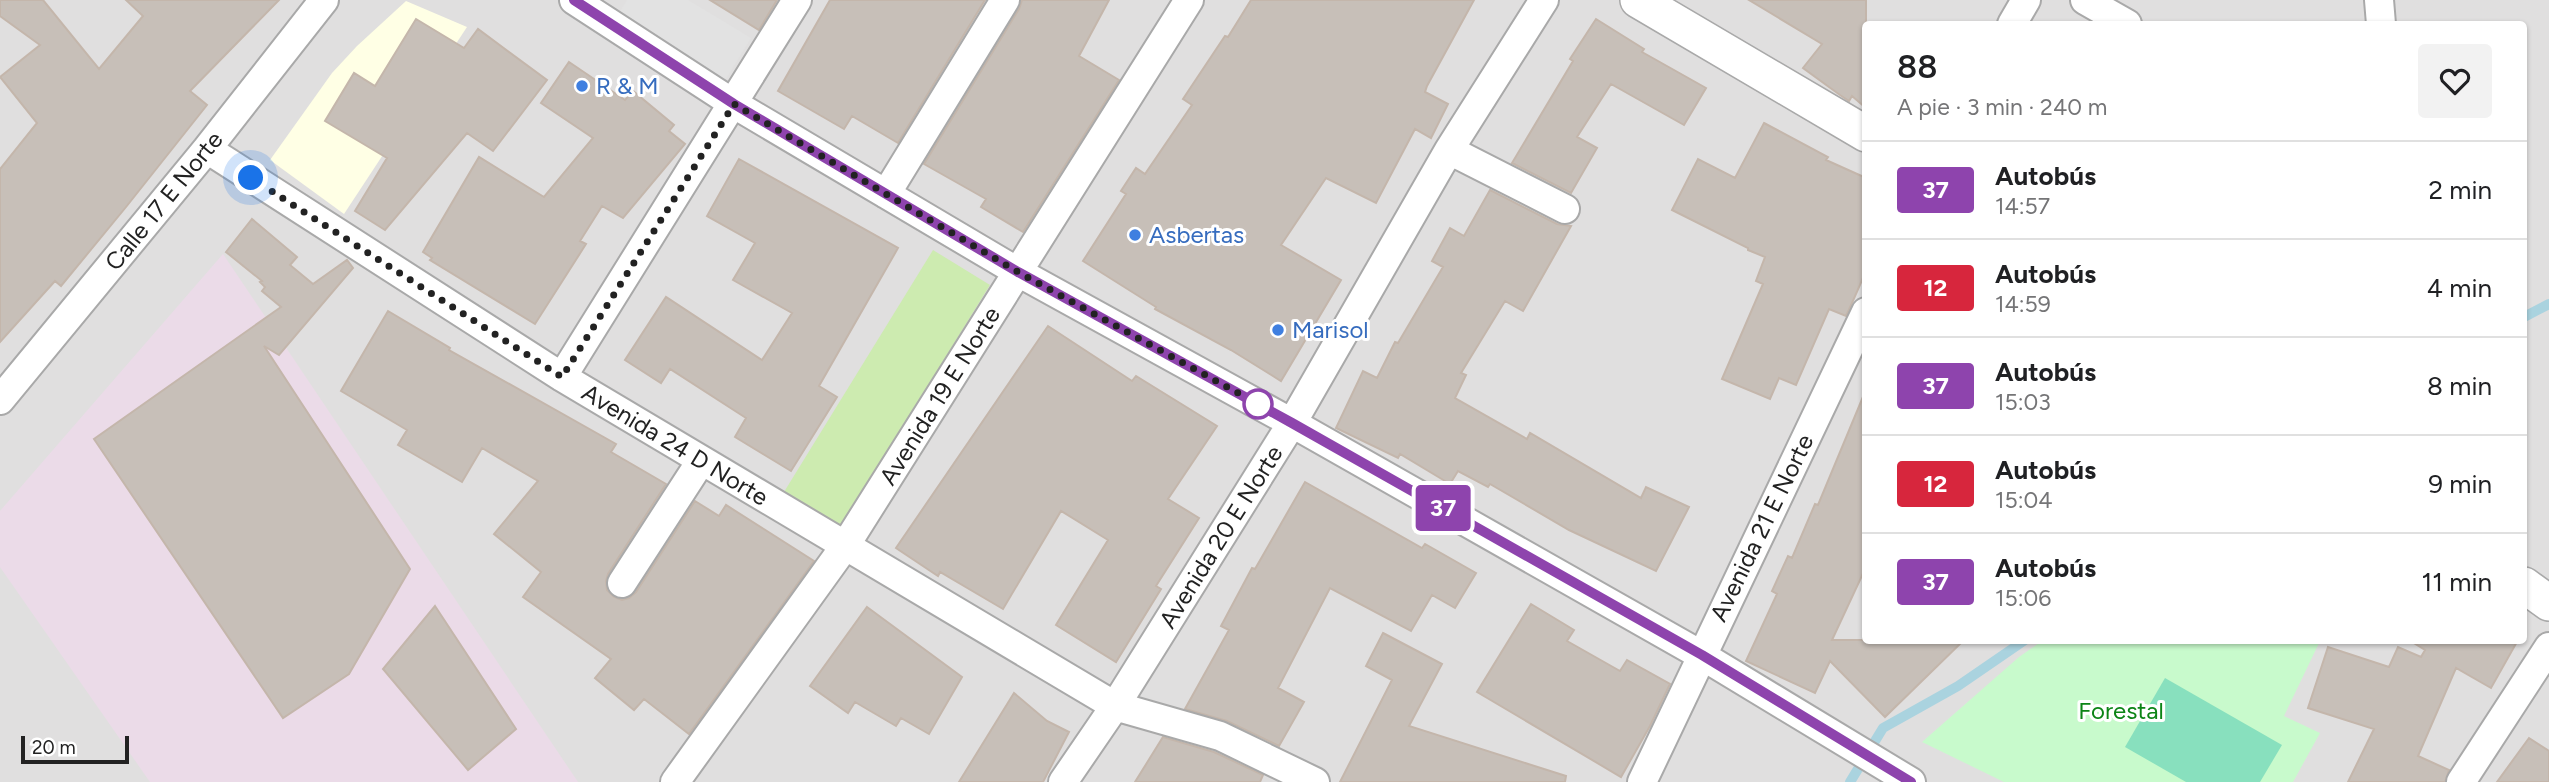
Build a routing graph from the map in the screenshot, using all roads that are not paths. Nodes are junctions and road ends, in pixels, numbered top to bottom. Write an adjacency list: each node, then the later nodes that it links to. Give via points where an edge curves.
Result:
1 (324, 0): 16 (street, Calle 17 E Norte)
2 (574, 0): 14 (street)
3 (797, 0): 14 (street)
4 (1005, 0): 18 (street)
5 (1189, 0): 20 (street, Avenida 19 E Norte)
6 (1544, 0): 17 (street, Avenida 20 E Norte)
7 (1639, 0): 15 (street)
8 (2026, 0): 11 (street)
9 (2085, 0): 12 (street)
10 (2379, 0): 13 (street)
11 (2014, 21)
12 (2122, 21)
13 (2381, 21)
14 (734, 104): 18 (street); 22 (street)
15 (1862, 132)
16 (207, 149): 22 (street, Avenida 24 D Norte); 23 (street, Calle 17 E Norte)
17 (1449, 150): 19 (street); 24 (street, Avenida 20 E Norte)
18 (886, 194): 20 (street)
19 (1565, 209)
20 (1018, 272): 24 (street); 26 (street, Avenida 19 E Norte)
21 (1862, 320): 31 (street, Avenida 21 E Norte)
22 (562, 377): 25 (street, Avenida 24 D Norte)
23 (0, 400)
24 (1292, 423): 31 (street); 32 (street, Avenida 20 E Norte)
25 (701, 461): 26 (street, Avenida 24 D Norte); 27 (street)
26 (845, 546): 32 (street, Avenida 24 D Norte); 33 (street, Avenida 19 E Norte)
27 (622, 583)
28 (2527, 587): 29 (street)
29 (2549, 603)
30 (2549, 647): 38 (street)
31 (1702, 655): 36 (street, Avenida 21 E Norte); 37 (street)
32 (1115, 706): 34 (street, Avenida 20 E Norte); 35 (street, Avenida 24 D Norte, via 1220,736)
33 (675, 782)
34 (1063, 782)
35 (1315, 782)
36 (1642, 782)
37 (1911, 782)
38 (2461, 782)

